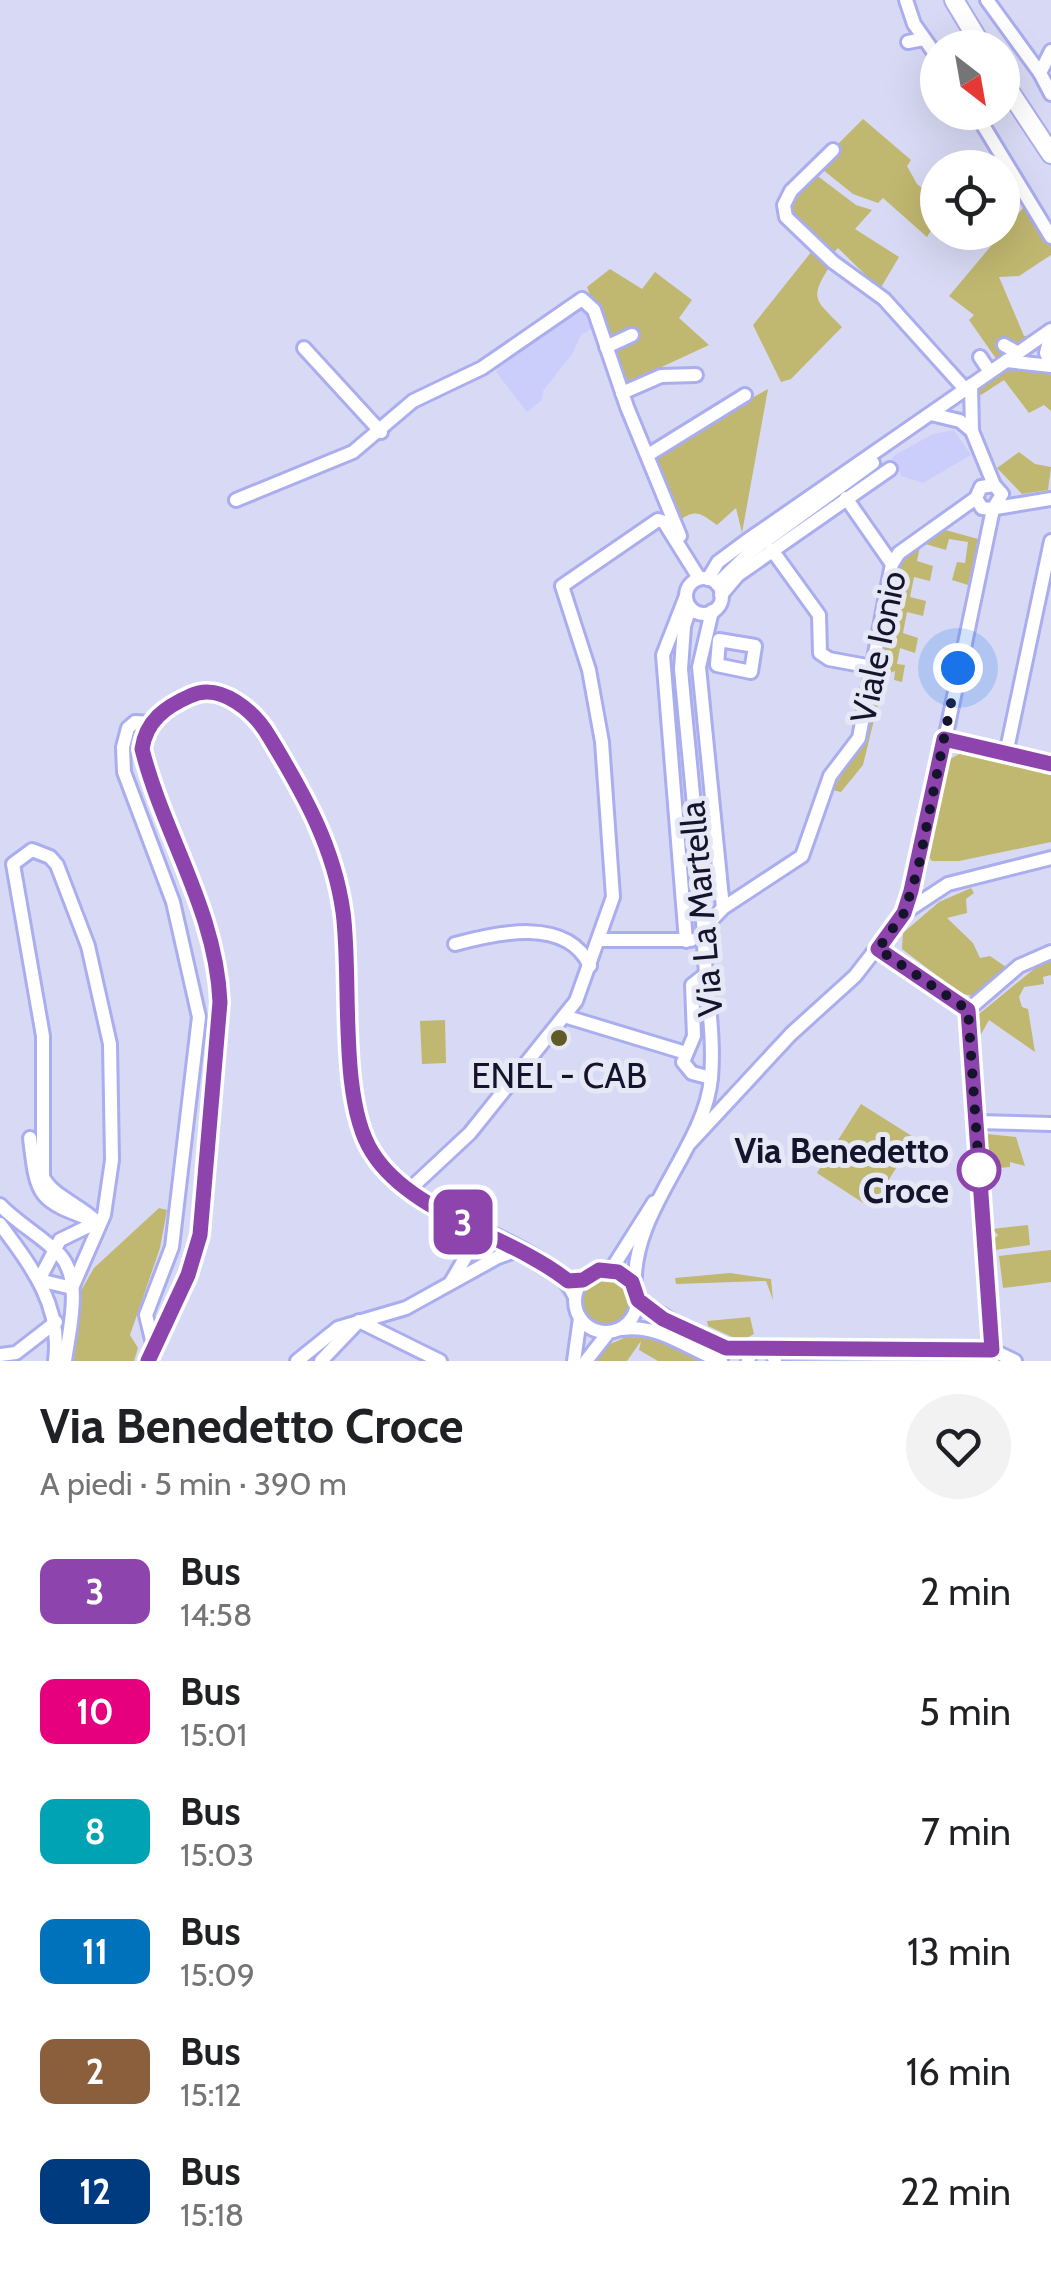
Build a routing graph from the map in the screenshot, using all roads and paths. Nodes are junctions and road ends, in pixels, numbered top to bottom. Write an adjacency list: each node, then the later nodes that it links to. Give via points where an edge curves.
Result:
1 (906, 0): 5 (street)
2 (954, 0): 4 (highway)
3 (986, 0): 9 (street)
4 (972, 30)
5 (920, 34)
6 (920, 40): 7 (street)
7 (908, 42)
8 (1051, 51): 9 (street)
9 (1040, 73): 10 (street)
10 (1051, 94)
11 (1020, 107): 14 (highway)
12 (985, 130): 15 (street)
13 (833, 150): 26 (street, via 791,191 786,217 884,299)
14 (1051, 154)
15 (1051, 237)
16 (1051, 332): 22 (street); 23 (street)
17 (632, 336): 19 (street)
18 (1004, 345): 22 (street)
19 (606, 347): 27 (street); 31 (street, via 582,300 533,326 482,368 414,402)
20 (304, 348): 31 (street)
21 (980, 357): 24 (street)
22 (1012, 357): 23 (street); 24 (street)
23 (1051, 365)
24 (990, 372): 26 (street)
25 (696, 375): 27 (street, via 660,376)
26 (968, 387): 29 (street); 30 (street)
27 (622, 393): 32 (street)
28 (746, 395): 32 (street)
29 (931, 414): 30 (street, via 960,420); 42 (street, via 718,562)
30 (972, 431): 35 (street, via 988,468)
31 (381, 432): 37 (street, via 353,452)
32 (648, 455): 39 (street, via 677,518)
33 (890, 469): 34 (street)
34 (846, 498): 40 (street); 41 (street)
35 (988, 499): 36 (street); 41 (street, Viale Ionio, via 958,512); 49 (street)
36 (1051, 499)
37 (236, 500)
38 (1051, 541): 50 (street)
39 (680, 548): 42 (street); 56 (street, via 664,522 651,521 562,586 589,670 602,742)
40 (772, 550): 42 (street, via 738,575); 47 (street, via 819,615 820,652)
41 (892, 564): 47 (street, Viale Ionio)
42 (711, 584): 43 (street); 44 (street)
43 (686, 606): 44 (street); 45 (street); 46 (street, Via La Martella)
44 (712, 611): 55 (street, via 699,667)
45 (667, 636): 46 (street); 61 (street, via 663,655)
46 (682, 643): 58 (street, Via La Martella)
47 (872, 667): 55 (street, Viale Ionio, via 858,738 830,776 802,856)
48 (152, 722): 76 (street, via 196,692 234,700 261,723 300,788 324,833 342,903 359,1123 380,1164); 101 (street, via 142,749 197,889 218,963 220,1002 200,1235); 101 (street, via 128,728 124,772 173,902 199,1017 172,1247 146,1315)
49 (944, 739): 50 (street); 53 (street)
50 (1006, 754): 51 (street)
51 (1051, 764)
52 (1051, 858): 54 (street)
53 (918, 869): 54 (street); 57 (street)
54 (948, 884): 57 (street)
55 (722, 908): 58 (street, Viale Ionio)
56 (609, 912): 59 (street); 60 (street, via 611,927)
57 (904, 913): 63 (street)
58 (704, 934): 61 (street); 66 (street, Via La Martella)
59 (599, 940): 60 (street); 65 (street)
60 (624, 940): 61 (street)
61 (686, 940)
62 (456, 944): 65 (street, via 523,929 568,942)
63 (878, 949): 67 (street); 71 (street)
64 (1051, 952): 67 (street, via 1019,966)
65 (590, 966): 68 (street)
66 (706, 974): 69 (street, via 692,985 694,1036); 70 (street, Via La Martella)
67 (968, 1010): 72 (street)
68 (564, 1016): 69 (street); 76 (street, via 470,1133)
69 (686, 1052): 70 (street, via 686,1068)
70 (710, 1083): 71 (street); 75 (street, Via La Martella)
71 (738, 1091): 75 (street)
72 (976, 1122): 73 (street); 104 (street)
73 (1051, 1124)
74 (30, 1138): 79 (street, via 41,1196)
75 (684, 1148): 77 (street, Via La Martella)
76 (410, 1189): 81 (street)
77 (656, 1200): 86 (street, Via La Martella); 92 (street, Via La Martella, via 636,1255)
78 (0, 1205): 84 (street)
79 (97, 1222): 79 (street, via 104,1215 112,1160 103,998 57,865 32,850 13,864 12,874 43,1036 43,1177); 84 (street); 91 (street)
80 (0, 1224): 83 (street)
81 (480, 1231): 85 (street); 90 (street)
82 (0, 1238): 83 (street)
83 (16, 1245): 87 (street)
84 (52, 1249): 87 (street); 91 (street, via 69,1270)
85 (521, 1249): 89 (street); 90 (street)
86 (611, 1270): 88 (street); 92 (street, via 625,1276)
87 (39, 1280): 91 (street); 97 (street)
88 (583, 1280): 89 (street); 93 (street)
89 (568, 1281): 93 (street)
90 (450, 1284): 94 (street)
91 (72, 1288): 106 (street)
92 (636, 1294): 98 (street, via 636,1312); 102 (street, via 707,1342)
93 (575, 1297): 95 (street)
94 (406, 1308): 96 (street); 99 (street, via 395,1328)
95 (580, 1318): 98 (street, via 596,1331); 110 (street)
96 (360, 1321): 99 (street); 107 (street, via 338,1328); 108 (street)
97 (56, 1322): 100 (street, via 16,1353); 105 (street)
98 (614, 1331): 111 (street); 112 (street, via 640,1327 666,1334)
99 (398, 1342): 109 (street)
100 (0, 1354)
101 (151, 1355)
102 (750, 1356): 103 (street, via 760,1348)
103 (773, 1356): 104 (street)
104 (992, 1356): 113 (street)
105 (55, 1361)
106 (65, 1361)
107 (297, 1361)
108 (321, 1361)
109 (440, 1361)
110 (574, 1361)
111 (586, 1361)
112 (721, 1361)
113 (1015, 1361)

